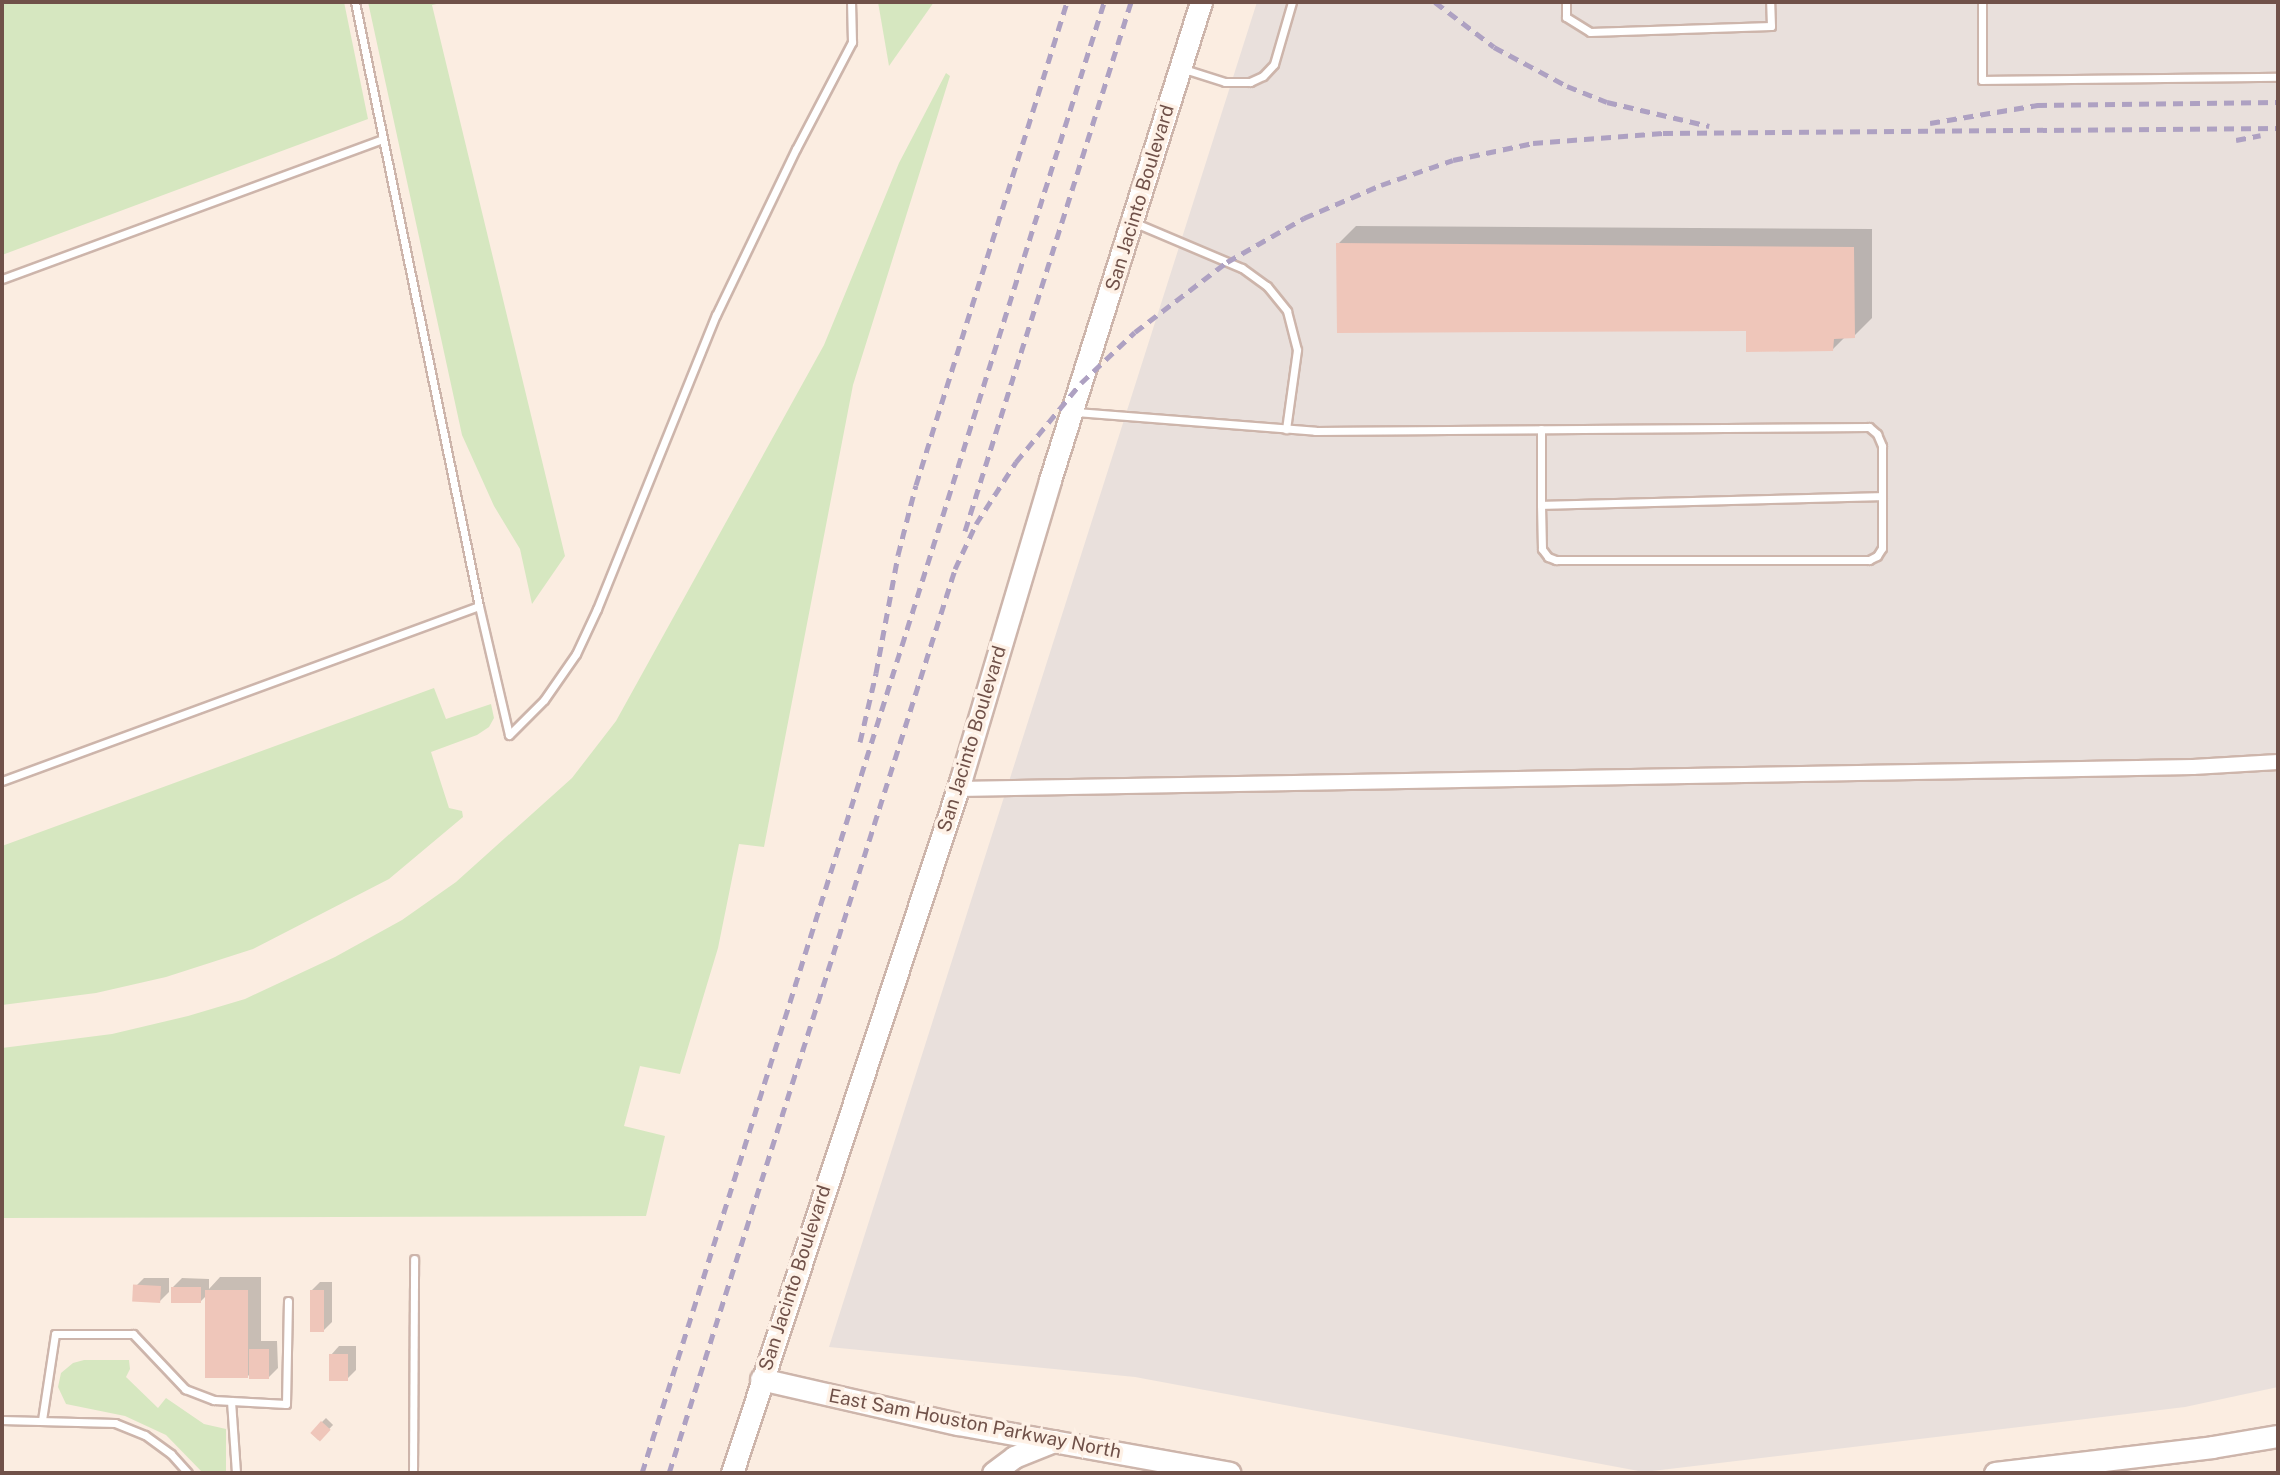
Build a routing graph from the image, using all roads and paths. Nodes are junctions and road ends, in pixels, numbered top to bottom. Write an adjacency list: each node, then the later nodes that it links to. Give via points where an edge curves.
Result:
1 (355, 2): 10 (lane)
2 (851, 2): 18 (lane, via 852,43 716,315 597,610 576,654 544,700 509,735)
3 (1201, 2): 8 (main road, San Jacinto Boulevard)
4 (1292, 2): 8 (lane, via 1274,64 1264,76 1250,82 1225,82)
5 (1566, 2): 6 (lane, via 1566,17 1590,32 1771,26)
6 (1770, 2)
7 (1982, 2): 9 (lane, via 1982,80)
8 (1181, 68): 11 (main road, San Jacinto Boulevard)
9 (2278, 77)
10 (382, 139): 12 (lane); 18 (lane)
11 (1132, 222): 13 (main road, San Jacinto Boulevard); 14 (lane, via 1242,268 1268,286 1287,311 1297,350)
12 (2, 279)
13 (1072, 412): 14 (lane); 21 (main road, San Jacinto Boulevard)
14 (1286, 429): 15 (lane)
15 (1541, 429): 16 (lane, via 1869,427 1882,446); 17 (lane)
16 (1882, 496): 17 (lane); 17 (lane, via 1882,548 1869,560 1556,560 1542,549)
17 (1541, 505)
18 (480, 606): 20 (lane)
19 (2278, 762): 21 (street)
20 (2, 780)
21 (958, 789): 24 (main road, San Jacinto Boulevard)
22 (414, 1259): 32 (lane)
23 (288, 1301): 25 (lane, via 286,1404)
24 (761, 1379): 29 (main road, East Sam Houston Parkway North); 33 (main road, San Jacinto Boulevard)
25 (231, 1401): 27 (lane, via 185,1389 133,1334 55,1334); 31 (lane)
26 (2, 1420): 27 (lane)
27 (42, 1420): 30 (lane, via 115,1423 145,1435)
28 (2278, 1436): 36 (main road)
29 (1054, 1441): 34 (main road, via 1014,1457); 35 (main road, East Sam Houston Parkway North)
30 (188, 1473)
31 (236, 1473)
32 (413, 1473)
33 (732, 1473)
34 (993, 1473)
35 (1230, 1473)
36 (1995, 1473)

